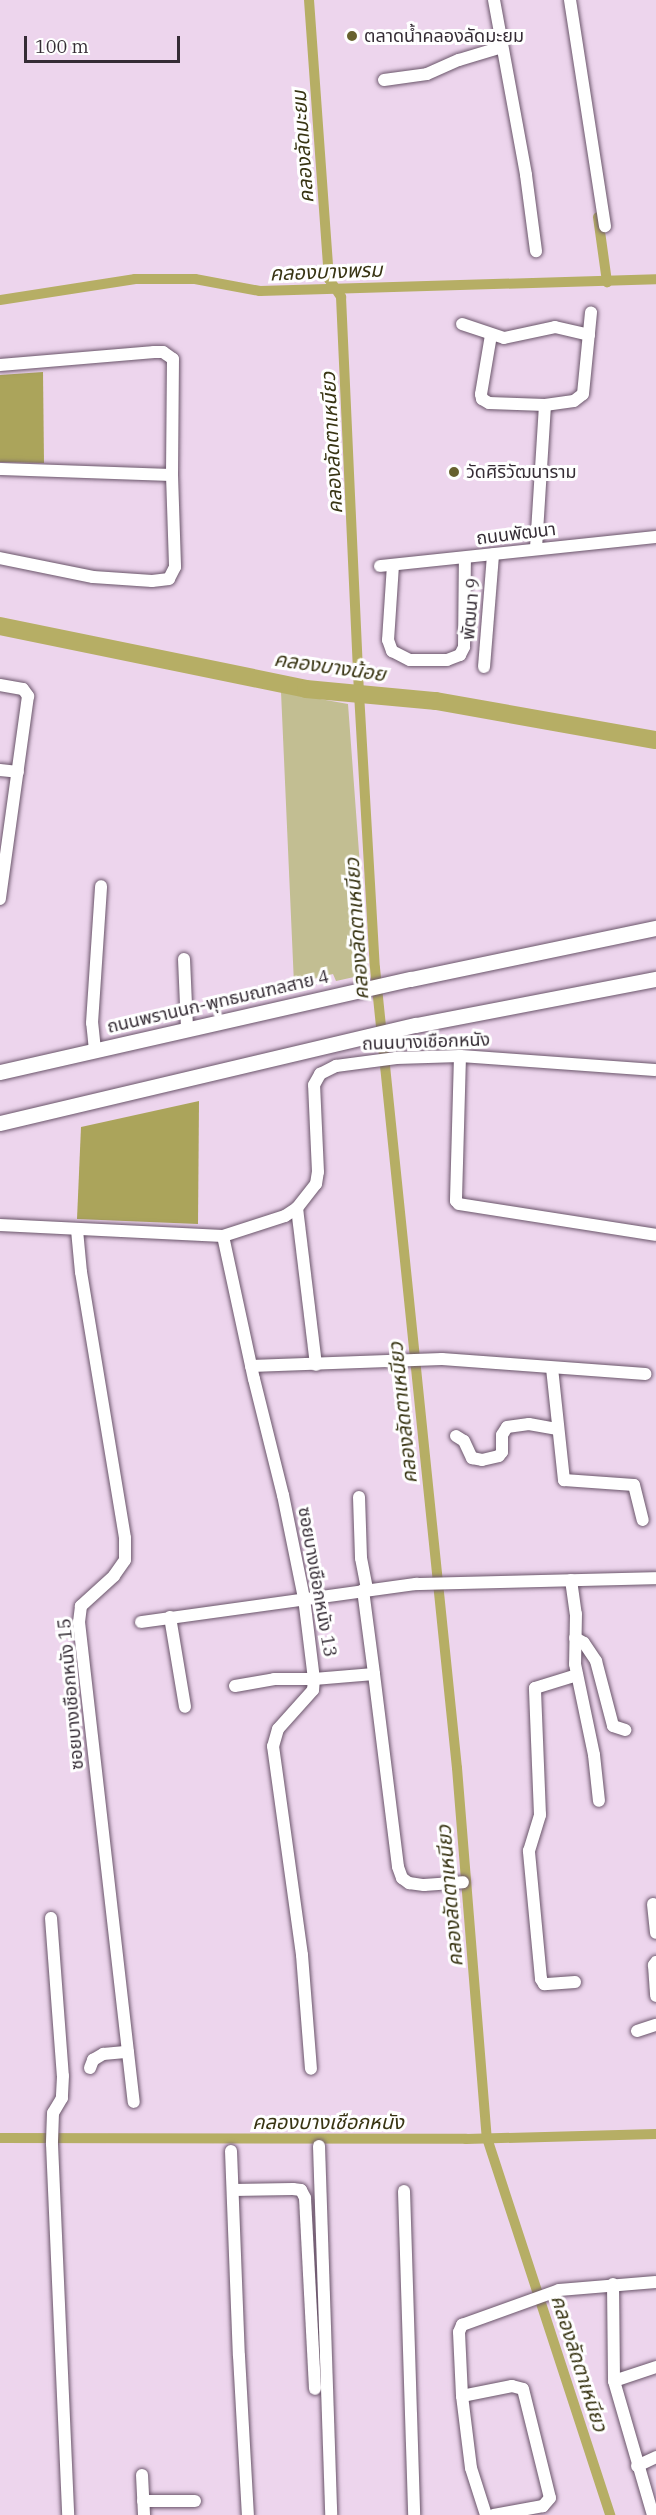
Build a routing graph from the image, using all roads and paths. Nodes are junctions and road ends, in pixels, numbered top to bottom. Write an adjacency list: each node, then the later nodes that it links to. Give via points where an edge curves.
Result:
1 (494, 0): 3 (street)
2 (570, 0): 5 (street)
3 (502, 47): 4 (street, via 427,74); 6 (street)
4 (384, 80)
5 (605, 226)
6 (536, 250)
7 (591, 312): 10 (street)
8 (462, 324): 9 (street)
9 (490, 335): 10 (street, via 516,337 555,327); 12 (street, via 482,399 489,403)
10 (589, 335): 12 (street, via 583,394 574,400)
11 (0, 365): 14 (street, via 169,354 175,363)
12 (545, 405): 16 (street)
13 (0, 469): 14 (street)
14 (171, 475): 18 (street, via 175,567 170,579 93,577)
15 (656, 537): 16 (street, ถนนพัฒนา)
16 (536, 548): 17 (street, ถนนพัฒนา)
17 (493, 554): 19 (street, ถนนพัฒนา); 20 (street, พัฒนา 9)
18 (0, 558)
19 (465, 558): 19 (street, ถนนพัฒนา, via 386,566 388,640 392,651 410,660 447,660 460,655 464,647)
20 (484, 667)
21 (0, 685): 23 (street, via 23,689 28,696)
22 (0, 770): 23 (street)
23 (18, 772): 24 (street)
24 (3, 853): 26 (street)
25 (101, 886): 31 (street, via 92,1023)
26 (0, 899)
27 (656, 928): 30 (main road, ถนนพรานนก-พุทธมณฑลสาย 4)
28 (184, 959): 30 (street)
29 (656, 979): 35 (main road, via 416,1025)
30 (188, 1029): 31 (main road, ถนนพรานนก-พุทธมณฑลสาย 4)
31 (95, 1050): 34 (main road, ถนนพรานนก-พุทธมณฑลสาย 4)
32 (460, 1056): 33 (street, ถนนบางเชือกหนัง); 36 (street, ถนนบางเชือกหนัง, via 370,1061 336,1066 320,1074 314,1085 316,1184); 39 (street, via 456,1201 459,1204)
33 (656, 1070)
34 (0, 1072)
35 (0, 1123)
36 (297, 1208): 40 (street, ถนนบางเชือกหนัง); 41 (street)
37 (0, 1225): 38 (street, ถนนบางเชือกหนัง)
38 (77, 1230): 40 (street, ถนนบางเชือกหนัง); 72 (street, ซอยบางเชือกหนัง 15, via 125,1538 125,1560 114,1576 81,1606 79,1622)
39 (656, 1235)
40 (223, 1236): 42 (street, ซอยบางเชือกหนัง 13)
41 (316, 1365): 42 (street); 43 (street, via 421,1359 480,1360)
42 (251, 1366): 52 (street, ซอยบางเชือกหนัง 13)
43 (552, 1368): 44 (street); 45 (street)
44 (645, 1374)
45 (558, 1429): 46 (street, via 529,1424 507,1427 499,1456 482,1460 472,1458 464,1441); 48 (street, via 564,1480 634,1485)
46 (456, 1436)
47 (359, 1497): 51 (street)
48 (644, 1520)
49 (656, 1578): 50 (street)
50 (571, 1580): 51 (street, via 428,1583); 55 (street)
51 (365, 1589): 52 (street); 56 (street)
52 (304, 1598): 53 (street); 58 (street, ซอยบางเชือกหนัง 13)
53 (170, 1617): 54 (street); 60 (street)
54 (141, 1622)
55 (576, 1638): 57 (street); 61 (street, via 596,1661 613,1726)
56 (374, 1674): 58 (street); 63 (street, via 402,1878 423,1885)
57 (577, 1675): 62 (street); 68 (street, via 535,1688 540,1815 529,1851 542,1979 544,1984)
58 (314, 1679): 59 (street, via 274,1679); 74 (street, ซอยบางเชือกหนัง 13, via 313,1690 278,1729 273,1746 302,1955)
59 (235, 1686)
60 (185, 1707)
61 (625, 1730)
62 (599, 1801)
63 (463, 1882)
64 (653, 1904): 66 (street)
65 (51, 1918): 91 (street, via 63,2083 53,2125)
66 (656, 1933)
67 (656, 1962): 69 (street)
68 (575, 1982)
69 (656, 1996)
70 (656, 2025): 71 (street)
71 (637, 2031)
72 (128, 2052): 73 (street, via 103,2054 93,2060); 75 (street, ซอยบางเชือกหนัง 15)
73 (90, 2068)
74 (311, 2069)
75 (134, 2102)
76 (319, 2146): 94 (street)
77 (231, 2151): 78 (street)
78 (233, 2190): 84 (street, via 301,2190 305,2198); 93 (street)
79 (404, 2191): 95 (street)
80 (656, 2283): 81 (street)
81 (613, 2284): 83 (street); 85 (street, via 559,2290 462,2325)
82 (656, 2367): 83 (street)
83 (614, 2381): 87 (street)
84 (315, 2389)
85 (462, 2396): 96 (street, via 471,2468); 97 (street, via 512,2386 523,2389 550,2498 543,2506)
86 (656, 2457): 87 (street)
87 (637, 2466): 98 (street)
88 (142, 2475): 89 (street)
89 (143, 2501): 90 (street); 92 (street)
90 (195, 2501)
91 (68, 2515)
92 (144, 2515)
93 (248, 2515)
94 (331, 2515)
95 (414, 2515)
96 (486, 2515)
97 (494, 2515)
98 (653, 2515)

